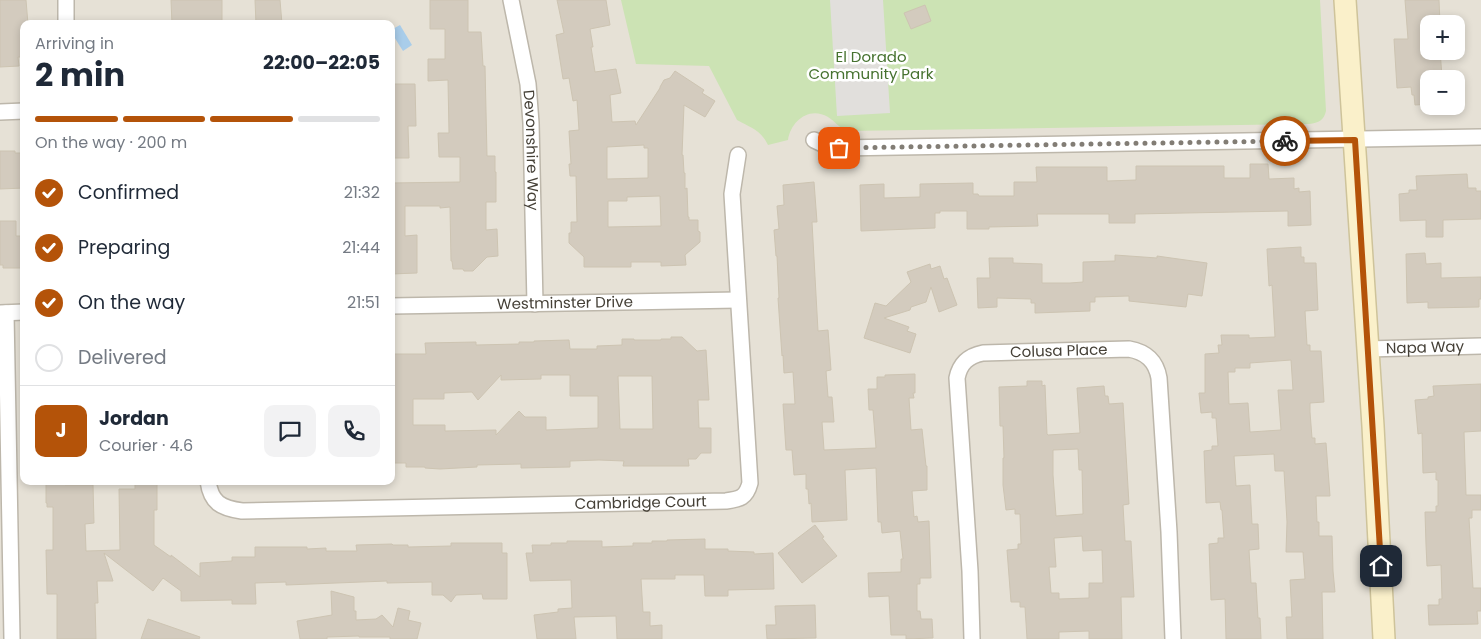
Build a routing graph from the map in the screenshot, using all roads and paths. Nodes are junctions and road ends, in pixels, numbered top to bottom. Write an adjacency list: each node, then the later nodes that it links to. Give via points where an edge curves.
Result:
1 (66, 0): 4 (street)
2 (511, 0): 12 (street, Devonshire Way, via 528,84)
3 (1345, 0): 9 (street)
4 (66, 20)
5 (20, 111): 6 (street)
6 (0, 112)
7 (1481, 137): 9 (street)
8 (814, 140): 9 (street, via 839,148)
9 (1355, 140): 17 (street)
10 (738, 156): 11 (street, Cambridge Court, via 732,194)
11 (738, 300): 12 (street, Westminster Drive); 18 (street, Cambridge Court, via 750,483 744,496 735,500 242,511 217,503)
12 (535, 304): 13 (street, Westminster Drive)
13 (395, 306)
14 (20, 312): 15 (street)
15 (3, 313): 19 (street)
16 (1481, 346): 17 (street, Napa Way)
17 (1367, 349): 23 (street)
18 (209, 485)
19 (5, 512): 20 (street)
20 (12, 639)
21 (972, 639): 22 (street, Colusa Place, via 957,378 961,366 970,356 983,353 1129,349 1150,358 1159,378)
22 (1173, 639)
23 (1384, 639)

